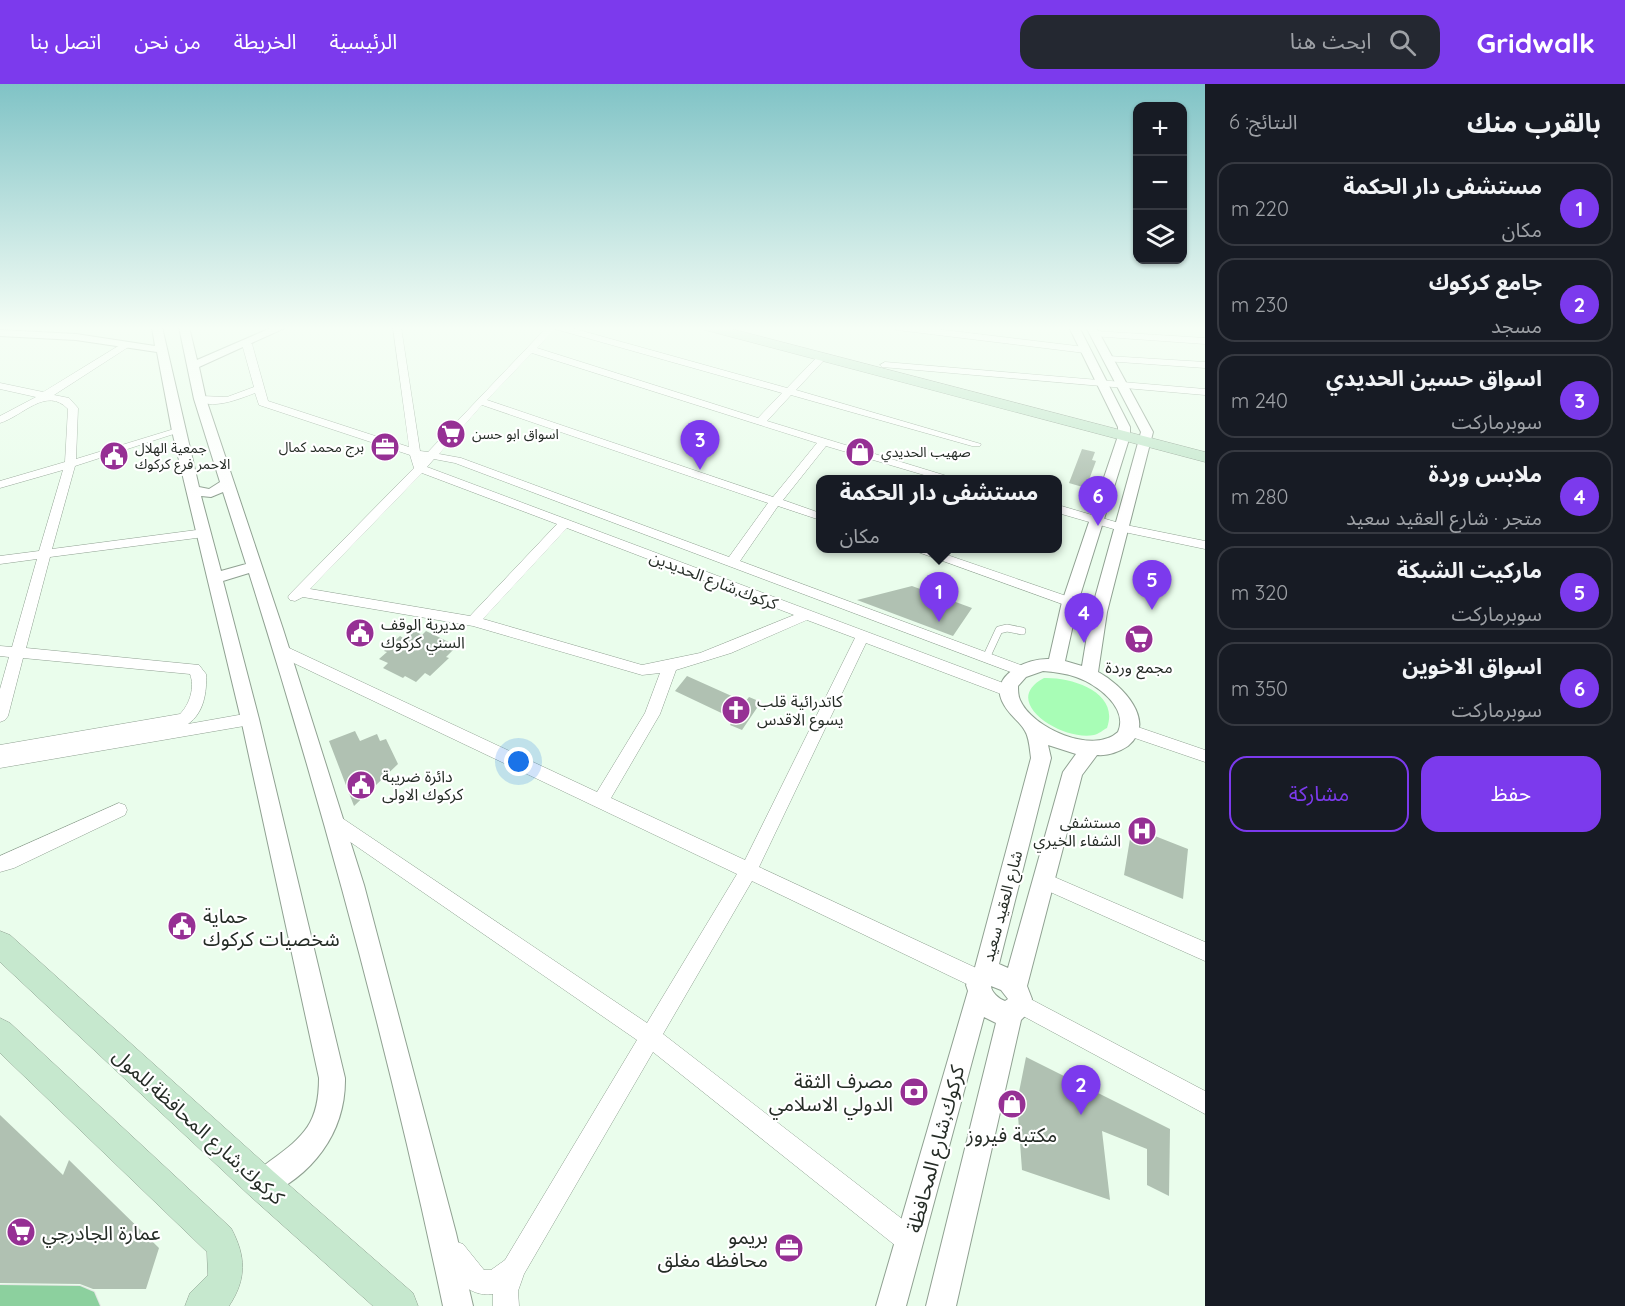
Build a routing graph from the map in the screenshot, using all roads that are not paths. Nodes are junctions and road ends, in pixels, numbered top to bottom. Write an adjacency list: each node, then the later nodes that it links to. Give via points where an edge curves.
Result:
1 (64, 384): 20 (street)
2 (169, 384): 27 (street)
3 (197, 384): 21 (street)
4 (258, 384): 17 (street)
5 (405, 384): 33 (street)
6 (496, 384): 22 (street)
7 (640, 384): 26 (street)
8 (758, 384): 19 (street)
9 (797, 384): 19 (street)
10 (933, 384): 28 (main road)
11 (953, 384): 28 (main road)
12 (1093, 384): 14 (street)
13 (1121, 384): 16 (street)
14 (1104, 385): 16 (street); 28 (street)
15 (0, 386): 20 (street)
16 (1123, 387): 18 (street); 29 (street)
17 (259, 388): 21 (street, via 228,400); 23 (street)
18 (1205, 392)
19 (789, 393): 26 (street); 31 (street)
20 (46, 395): 25 (street); 36 (street, via 72,405)
21 (200, 399): 24 (street)
22 (480, 401): 34 (street); 42 (street)
23 (263, 403): 24 (street, كركوك,شارع الحديدين, via 235,403); 33 (street, كركوك,شارع الحديدين)
24 (206, 416): 39 (street)
25 (0, 420)
26 (760, 422): 30 (street)
27 (178, 431): 36 (street); 41 (street)
28 (1124, 432): 29 (main road); 45 (street)
29 (1147, 437): 32 (main road); 35 (main road); 47 (street)
30 (824, 442): 38 (street); 42 (street, كركوك,شارع الحديدين)
31 (976, 444)
32 (1205, 447)
33 (415, 453): 34 (street, كركوك,شارع الحديدين); 37 (street)
34 (430, 456): 37 (street); 49 (street, كركوك,شارع الحديدين, via 457,460)
35 (1205, 457)
36 (70, 463): 40 (street); 53 (street)
37 (419, 468): 46 (street, كركوك,شارع الحديدين); 60 (street, via 296,596)
38 (938, 475)
39 (228, 483): 41 (street, via 211,493); 56 (street)
40 (0, 485)
41 (194, 491): 48 (street)
42 (775, 502): 44 (street); 55 (street, كركوك,شارع الحديدين)
43 (1062, 510): 45 (street)
44 (816, 516)
45 (1098, 521): 47 (street); 58 (street)
46 (564, 524): 52 (street, كركوك,شارع الحديدين); 60 (street)
47 (1124, 528): 50 (street); 70 (street, via 1099,612)
48 (204, 533): 53 (street); 57 (street)
49 (661, 538): 52 (street); 55 (street, كركوك,شارع الحديدين)
50 (1205, 545)
51 (925, 553): 58 (street)
52 (645, 554): 59 (street, كركوك,شارع الحديدين)
53 (45, 555): 54 (street); 65 (street)
54 (0, 560)
55 (731, 564): 66 (street, كركوك,شارع الحديدين)
56 (255, 566): 57 (street); 64 (street)
57 (216, 578): 73 (street)
58 (1070, 602): 67 (street)
59 (806, 615): 62 (street, كركوك,شارع الحديدين); 68 (street, via 741,643)
60 (473, 621): 68 (street, via 642,670)
61 (1022, 631): 66 (lane, via 999,630)
62 (862, 637): 71 (street, كركوك,شارع الحديدين); 84 (street)
63 (0, 651): 65 (street)
64 (282, 651): 80 (street); 82 (street)
65 (17, 654): 72 (street); 77 (street, via 194,669 199,674 195,708 184,719)
66 (986, 658): 69 (street, كركوك,شارع الحديدين)
67 (1056, 665): 69 (street); 70 (street)
68 (669, 666): 80 (street, via 652,714)
69 (1021, 671): 71 (street, via 1012,680)
70 (1089, 675): 74 (street, via 1110,689 1125,706)
71 (1009, 691): 75 (street, via 1015,711)
72 (0, 716)
73 (250, 720): 79 (street); 93 (street, via 333,1093 328,1118 315,1142)
74 (1129, 730): 76 (street, via 1122,741); 78 (street)
75 (1035, 731): 76 (street, via 1069,747); 88 (street, شارع العقيد سعيد, via 1041,758)
76 (1090, 750): 85 (street, شارع العقيد سعيد, via 1073,772)
77 (0, 751)
78 (1205, 756)
79 (0, 762)
80 (601, 800): 84 (street)
81 (119, 810): 83 (street)
82 (336, 823): 91 (street); 94 (street)
83 (0, 864)
84 (748, 872): 88 (street); 91 (street)
85 (1044, 881): 87 (street); 89 (street, شارع العقيد سعيد)
86 (0, 944): 93 (main road, كركوك,شارع المحافظة,للمول)
87 (1205, 952)
88 (981, 982): 89 (street, via 996,974); 89 (street, via 986,1004 998,1012); 95 (street, كركوك,شارع المحافظة)
89 (1015, 1000): 92 (street); 104 (street)
90 (0, 1033): 99 (main road, via 219,1240 228,1260 225,1277 217,1293)
91 (650, 1037): 95 (street); 96 (street)
92 (1205, 1103)
93 (262, 1184): 100 (main road, كركوك,شارع المحافظة,للمول)
94 (442, 1233): 96 (street, via 471,1279 482,1283 500,1280); 101 (street)
95 (910, 1241): 103 (street, كركوك,شارع المحافظة)
96 (514, 1267): 102 (street, via 505,1291)
97 (0, 1305): 98 (main road)
98 (80, 1306)
99 (203, 1306)
100 (400, 1306)
101 (458, 1306)
102 (506, 1306)
103 (891, 1306)
104 (941, 1306)

